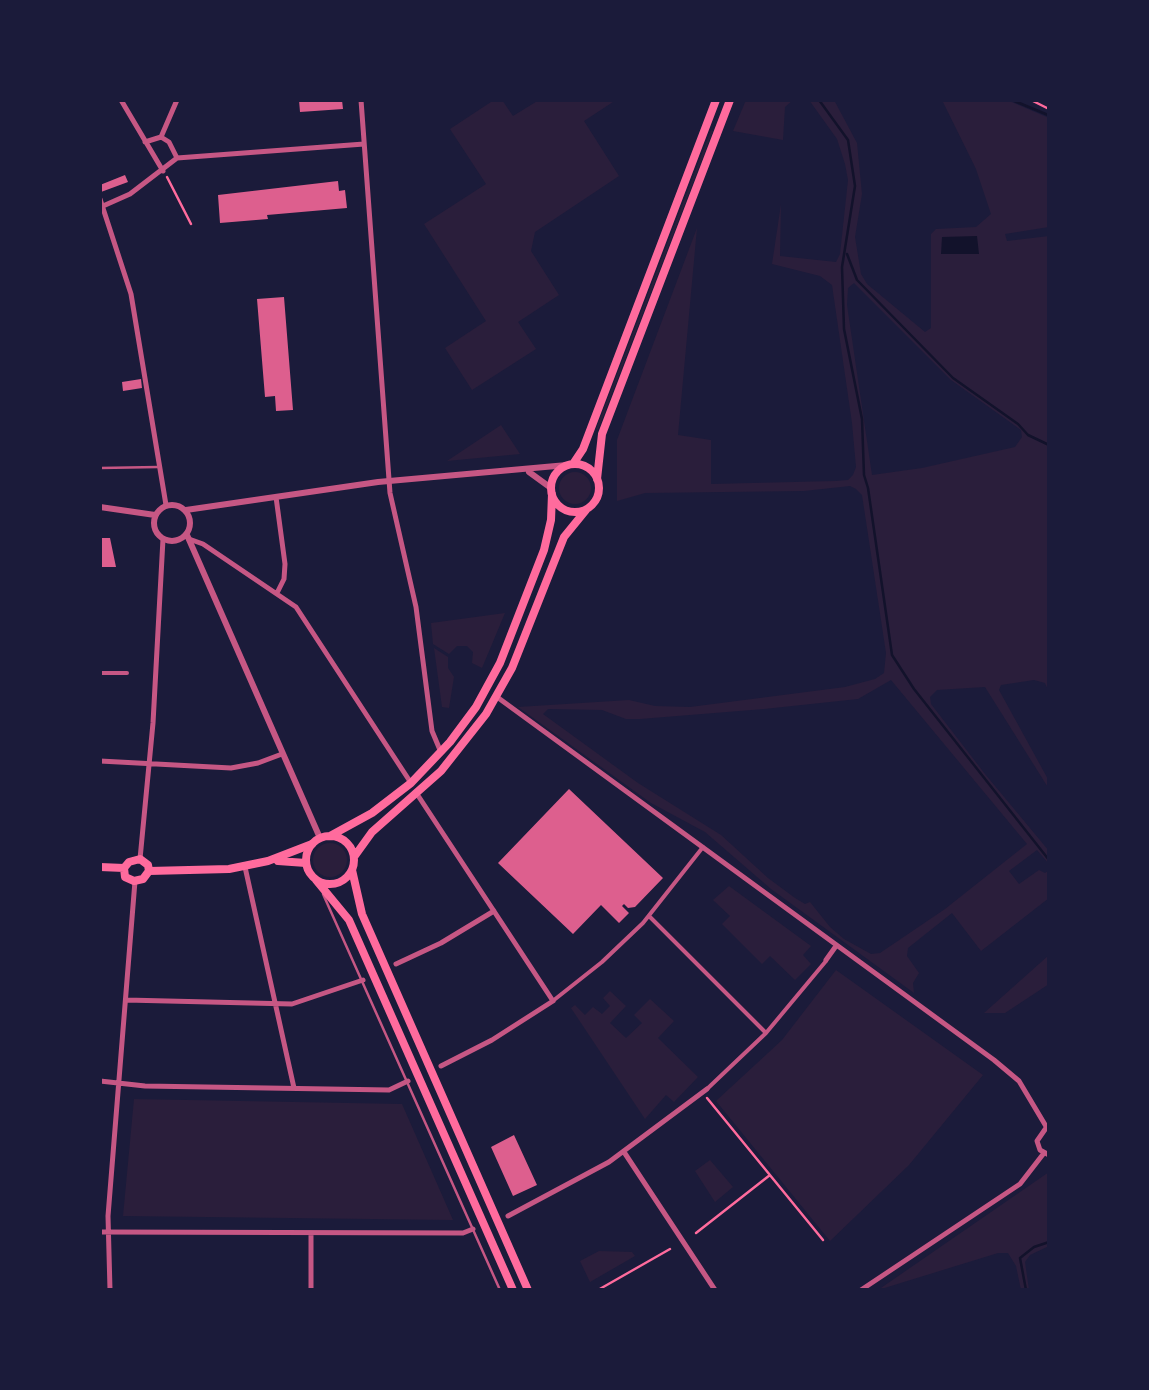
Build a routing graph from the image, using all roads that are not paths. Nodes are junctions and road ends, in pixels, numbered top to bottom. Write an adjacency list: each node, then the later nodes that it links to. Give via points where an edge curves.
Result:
1 (122, 100): 7 (street)
2 (177, 100): 6 (street)
3 (361, 100): 8 (street)
4 (716, 100): 12 (main road, via 583,449)
5 (730, 100): 16 (main road, via 602,434)
6 (161, 137): 7 (street); 9 (street)
7 (145, 142): 10 (street)
8 (364, 144): 9 (street); 17 (street)
9 (178, 158): 10 (street)
10 (163, 171): 11 (street, via 123,198)
11 (101, 204): 14 (street, via 131,294)
12 (570, 465): 15 (street); 16 (main road, via 585,466); 18 (main road, via 554,477)
13 (100, 468): 14 (lane)
14 (160, 468): 20 (street)
15 (524, 470): 17 (street); 18 (street)
16 (597, 479): 23 (main road, via 598,496)
17 (389, 481): 19 (street); 31 (street)
18 (551, 492): 23 (main road, via 568,511); 31 (main road, via 547,541 500,663)
19 (276, 497): 22 (street); 27 (street, via 285,564)
20 (166, 505): 22 (street); 24 (street)
21 (100, 507): 24 (street)
22 (186, 510): 25 (street)
23 (586, 510): 30 (main road, via 560,544)
24 (155, 515): 26 (street)
25 (188, 537): 26 (street); 27 (street); 32 (street)
26 (163, 538): 34 (street)
27 (277, 594): 35 (street, via 302,614)
28 (100, 673): 29 (street)
29 (127, 673)
30 (497, 697): 36 (main road); 38 (street)
31 (441, 753): 35 (main road)
32 (282, 754): 34 (street, via 231,768); 37 (street)
33 (100, 761): 34 (street)
34 (148, 762): 40 (street)
35 (412, 782): 37 (main road, via 380,808)
36 (418, 794): 39 (main road, via 372,832); 50 (street)
37 (321, 839): 39 (main road, via 348,844); 41 (main road); 42 (main road)
38 (704, 847): 51 (street); 52 (street)
39 (354, 857): 46 (main road)
40 (140, 859): 45 (main road); 47 (main road)
41 (268, 861): 42 (main road); 43 (main road)
42 (306, 863): 48 (main road)
43 (245, 866): 47 (main road); 58 (street)
44 (100, 867): 45 (main road)
45 (124, 868): 49 (main road)
46 (352, 870): 48 (main road, via 336,883); 77 (main road, via 362,914)
47 (149, 871): 49 (main road)
48 (314, 877): 55 (lane); 76 (main road, via 349,920)
49 (135, 881): 56 (street)
50 (495, 910): 54 (street); 57 (street)
51 (649, 916): 57 (street); 59 (street)
52 (836, 945): 53 (street); 66 (street, via 1008,1070)
53 (826, 960): 59 (street)
54 (396, 964)
55 (363, 980): 58 (street); 61 (lane)
56 (126, 1000): 58 (street); 63 (street)
57 (553, 1001): 60 (street)
58 (276, 1004): 64 (street)
59 (766, 1033): 65 (street)
60 (441, 1066)
61 (408, 1081): 64 (street, via 388,1090); 70 (lane)
62 (100, 1082): 63 (street)
63 (120, 1083): 64 (street); 71 (street)
64 (294, 1088)
65 (705, 1091): 67 (street)
66 (1048, 1127): 68 (street, via 1037,1141)
67 (624, 1152): 69 (street); 78 (street)
68 (1046, 1154): 79 (street, via 1020,1184)
69 (508, 1216)
70 (473, 1229): 72 (street); 75 (lane)
71 (104, 1232): 72 (street); 73 (street)
72 (311, 1232): 74 (street)
73 (110, 1290)
74 (310, 1290)
75 (500, 1290)
76 (512, 1290)
77 (528, 1290)
78 (716, 1290)
79 (861, 1290)

